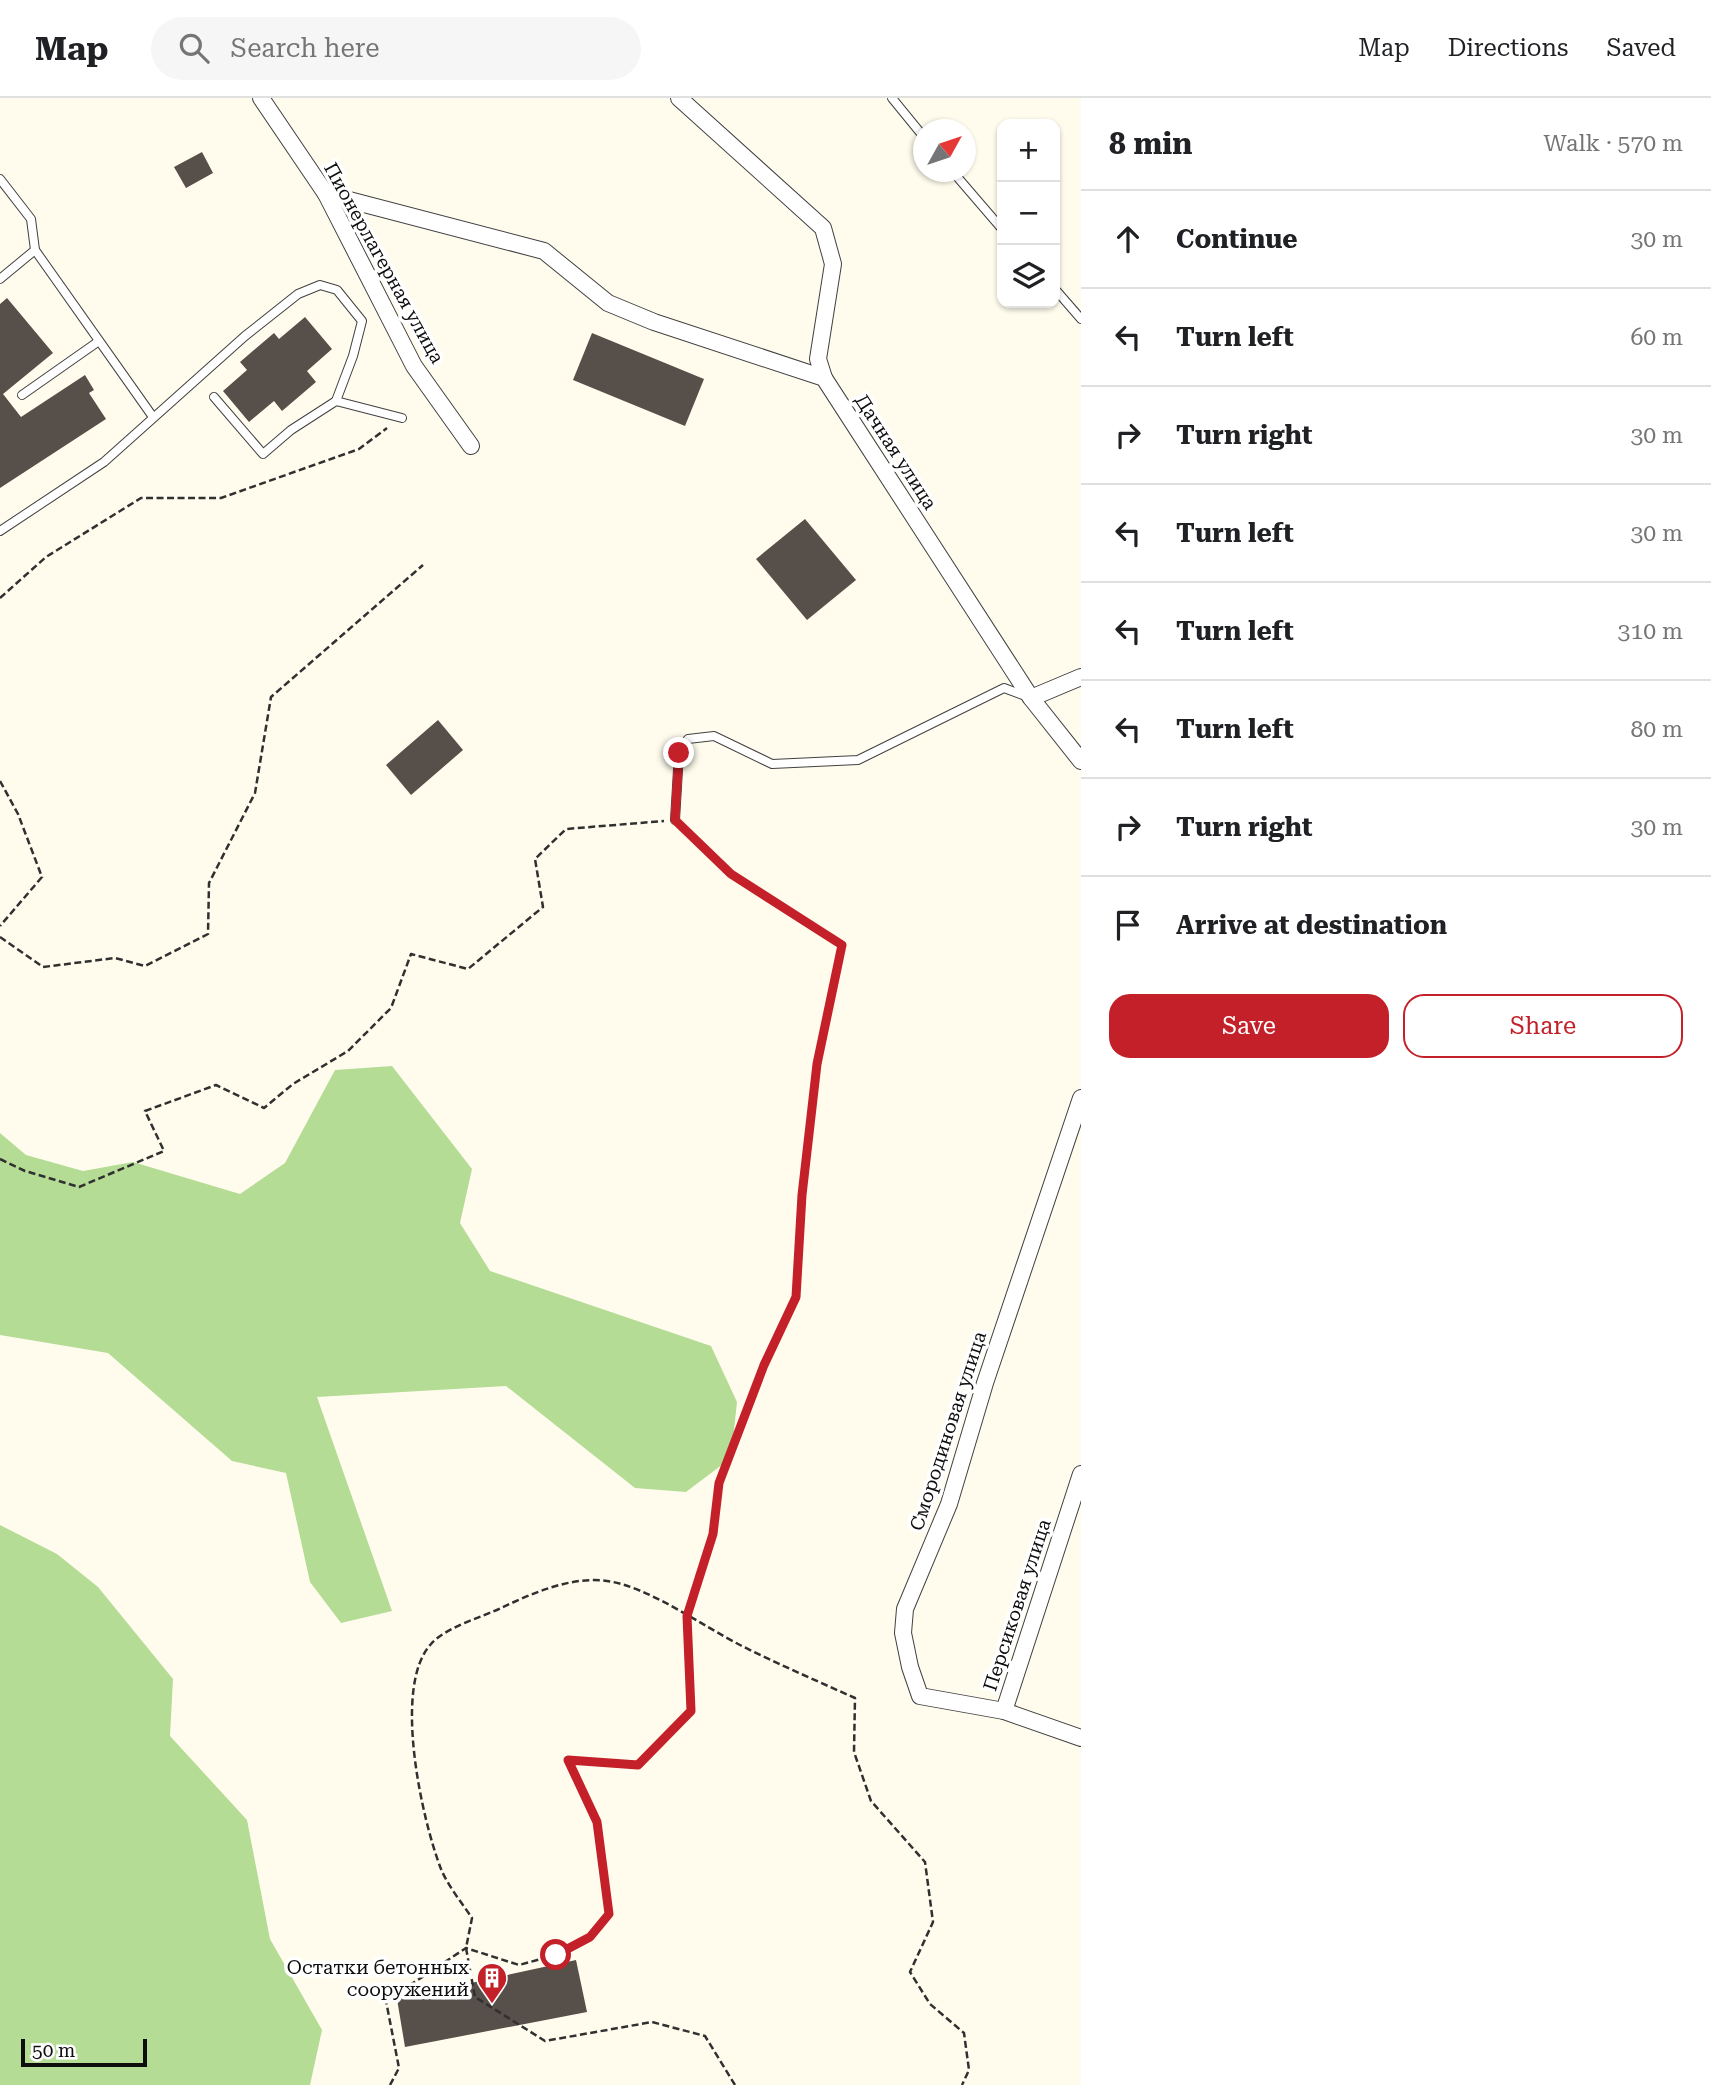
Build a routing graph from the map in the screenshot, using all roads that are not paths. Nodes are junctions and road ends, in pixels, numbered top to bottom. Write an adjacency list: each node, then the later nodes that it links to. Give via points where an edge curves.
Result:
1 (261, 98): 7 (street, Пионерлагерная улица)
2 (679, 98): 14 (street, via 823,228 833,264 818,359)
3 (892, 98): 4 (lane)
4 (913, 124)
5 (0, 179): 9 (lane, via 31,219)
6 (962, 182): 8 (lane)
7 (326, 194): 14 (street, via 544,251 608,303); 20 (street, Пионерлагерная улица, via 414,366)
8 (997, 223)
9 (35, 250): 10 (lane); 13 (lane)
10 (0, 279)
11 (1060, 295): 12 (lane)
12 (1081, 319)
13 (99, 341): 15 (lane); 18 (lane)
14 (824, 378): 23 (street, Дачная улица)
15 (22, 395)
16 (214, 397): 17 (lane, via 263,454)
17 (336, 401): 18 (lane, via 362,321 337,290 320,285 298,294); 19 (lane)
18 (153, 417): 21 (lane, via 104,462)
19 (402, 418)
20 (471, 446)
21 (0, 531)
22 (1081, 677): 23 (street)
23 (1031, 698): 24 (street); 25 (lane, via 1004,688 858,760 772,764 714,736 688,739 679,753)
24 (1081, 761)
25 (675, 820)
26 (1081, 1098): 28 (street, Смородиновая улица, via 949,1504 905,1609 903,1633 920,1696)
27 (1081, 1474): 28 (street, Персиковая улица)
28 (1004, 1711): 29 (street, Персиковая улица)
29 (1081, 1738)

